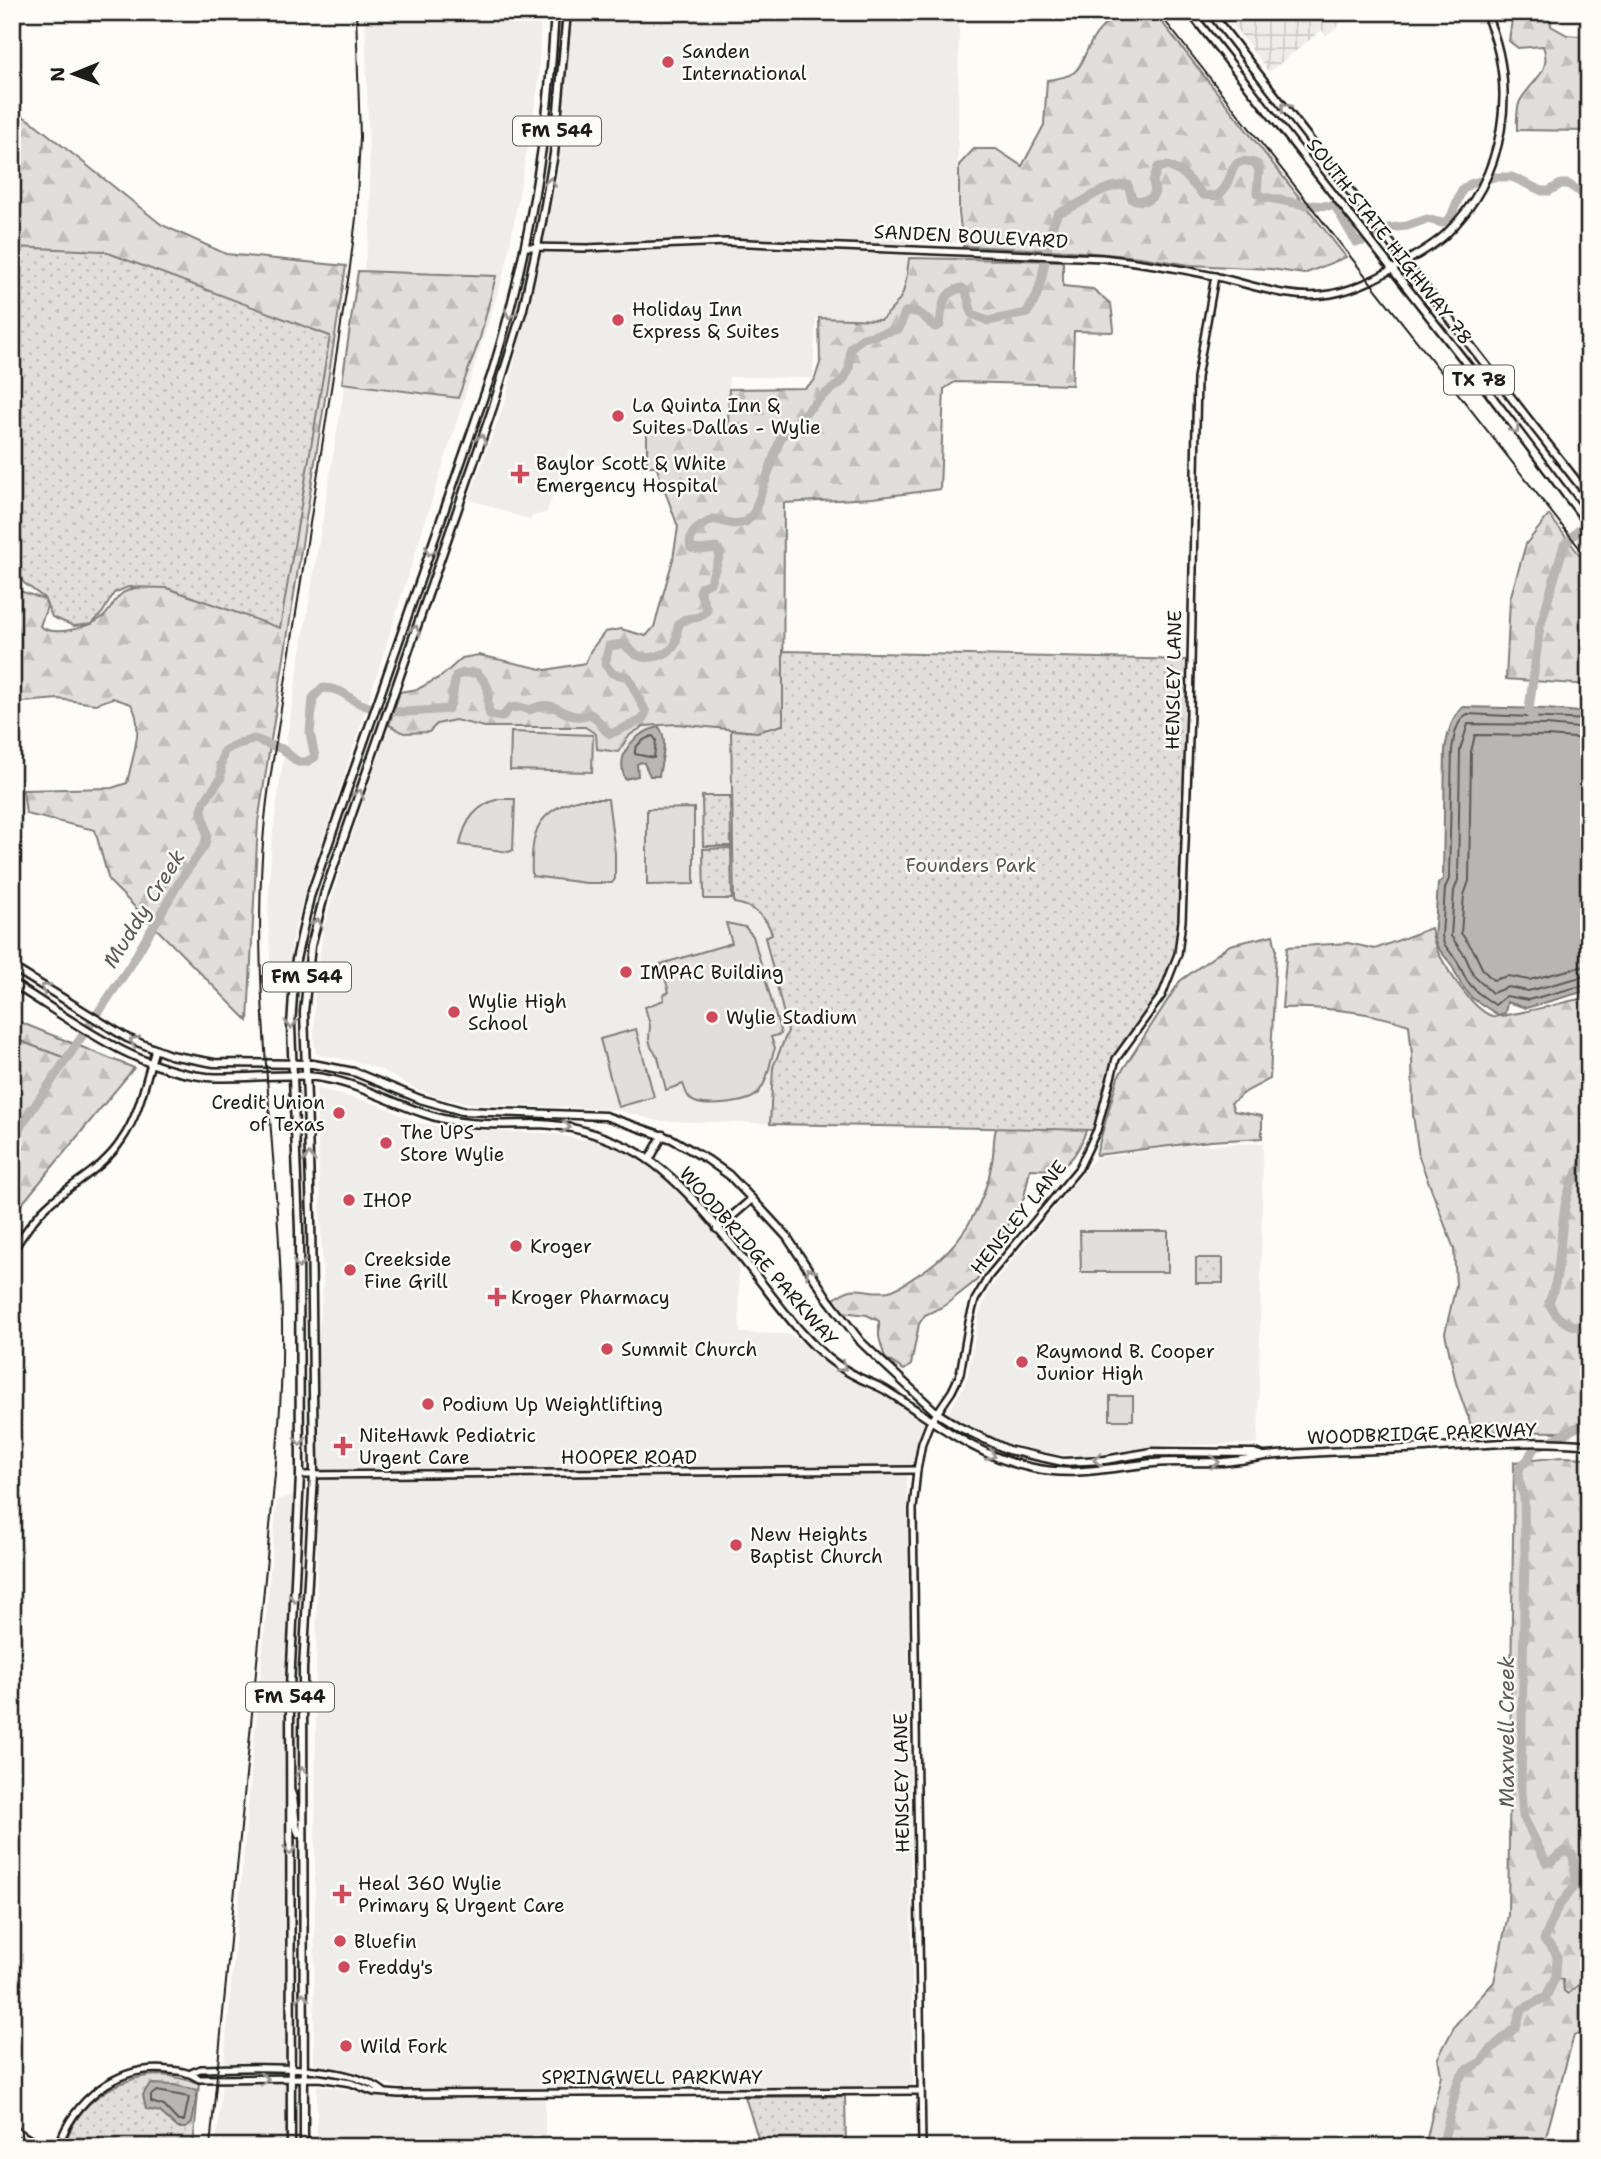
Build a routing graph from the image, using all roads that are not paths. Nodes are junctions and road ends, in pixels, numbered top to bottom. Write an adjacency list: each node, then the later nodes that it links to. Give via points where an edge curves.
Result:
1 (555, 12): 7 (main road, FM 544 / FM 544)
2 (567, 12): 6 (main road, FM 544 / FM 544)
3 (1190, 12): 11 (main road, SOUTH STATE HIGHWAY 78 / TX 78)
4 (1210, 12): 10 (main road, SOUTH STATE HIGHWAY 78 / TX 78, one-way to 4)
5 (1485, 12): 10 (main road, via 1504,79 1500,135 1481,185 1458,220 1445,235)
6 (565, 41): 7 (main road); 9 (main road, FM 544 / FM 544, one-way to 6, via 554,153)
7 (554, 42): 8 (main road, FM 544 / FM 544, via 543,152)
8 (525, 247): 9 (street, SANDEN BOULEVARD); 14 (main road, FM 544 / FM 544, one-way to 14, via 496,361)
9 (537, 249): 12 (street, SANDEN BOULEVARD, via 727,242 1023,253 1157,264); 15 (main road, FM 544 / FM 544, one-way to 9, via 504,371)
10 (1405, 262): 11 (street, SANDEN BOULEVARD); 13 (main road, SOUTH STATE HIGHWAY 78 / TX 78)
11 (1392, 270): 12 (street, SANDEN BOULEVARD, via 1349,290 1314,296 1281,293); 16 (main road, SOUTH STATE HIGHWAY 78 / TX 78, one-way to 16)
12 (1215, 276): 40 (street, HENSLEY LANE, via 1197,378 1190,713 1178,954 1162,995 1116,1059 1097,1130 1079,1168 981,1289 969,1322 960,1374)
13 (1587, 495)
14 (448, 499): 15 (main road); 17 (main road, FM 544 / FM 544, one-way to 17)
15 (459, 503): 18 (main road, FM 544 / FM 544, one-way to 15)
16 (1589, 525)
17 (324, 855): 18 (main road); 22 (main road, FM 544 / FM 544, one-way to 22, via 297,954)
18 (337, 859): 23 (main road, FM 544 / FM 544, one-way to 18, via 304,1012 311,946)
19 (12, 967): 21 (main road, WOODBRIDGE PARKWAY, one-way to 19, via 113,1030)
20 (12, 983): 24 (main road, WOODBRIDGE PARKWAY)
21 (155, 1050): 22 (main road, WOODBRIDGE PARKWAY, via 214,1063); 24 (street)
22 (292, 1063): 23 (main road, WOODBRIDGE PARKWAY); 25 (main road, FM 544 / FM 544)
23 (305, 1063): 26 (main road, FM 544 / FM 544); 27 (main road, WOODBRIDGE PARKWAY, via 349,1070)
24 (151, 1064): 25 (main road, WOODBRIDGE PARKWAY, via 207,1077); 37 (street, via 136,1113 120,1143 96,1171 48,1205)
25 (293, 1077): 26 (main road, WOODBRIDGE PARKWAY); 38 (main road, FM 544 / FM 544, one-way to 38)
26 (306, 1077): 28 (main road, WOODBRIDGE PARKWAY, via 340,1082); 39 (main road, FM 544 / FM 544, one-way to 26)
27 (385, 1083): 28 (main road); 29 (main road, WOODBRIDGE PARKWAY)
28 (380, 1097): 31 (main road, WOODBRIDGE PARKWAY, via 409,1110)
29 (462, 1111): 30 (main road, WOODBRIDGE PARKWAY); 31 (main road)
30 (543, 1113): 32 (main road); 33 (main road, WOODBRIDGE PARKWAY, via 605,1116)
31 (461, 1122): 32 (main road, WOODBRIDGE PARKWAY)
32 (543, 1124): 34 (main road, WOODBRIDGE PARKWAY, one-way to 34, via 587,1132)
33 (663, 1135): 34 (main road); 35 (main road, WOODBRIDGE PARKWAY, via 729,1175)
34 (649, 1160): 36 (main road, WOODBRIDGE PARKWAY)
35 (751, 1199): 36 (main road); 40 (main road, WOODBRIDGE PARKWAY, one-way to 35, via 861,1342 787,1237)
36 (717, 1229): 41 (main road, WOODBRIDGE PARKWAY, one-way to 41, via 804,1337 831,1360)
37 (12, 1252)
38 (299, 1342): 39 (main road); 50 (main road, FM 544 / FM 544, one-way to 50)
39 (313, 1343): 49 (main road, FM 544 / FM 544)
40 (937, 1413): 41 (street, HENSLEY LANE); 45 (main road, WOODBRIDGE PARKWAY, via 1008,1450)
41 (931, 1422): 47 (street, HENSLEY LANE); 48 (main road, WOODBRIDGE PARKWAY, one-way to 48, via 1010,1463)
42 (1587, 1444): 44 (main road, WOODBRIDGE PARKWAY, via 1514,1443)
43 (1131, 1455): 44 (main road, WOODBRIDGE PARKWAY, via 1203,1452); 45 (main road, WOODBRIDGE PARKWAY, one-way to 45); 46 (main road)
44 (1262, 1456): 46 (main road, WOODBRIDGE PARKWAY, one-way to 44)
45 (1063, 1462): 48 (main road)
46 (1133, 1466): 48 (main road, WOODBRIDGE PARKWAY)
47 (917, 1470): 49 (street, HOOPER ROAD); 64 (street, HENSLEY LANE)
48 (1061, 1473)
49 (314, 1474): 50 (street, HOOPER ROAD); 52 (main road, FM 544 / FM 544)
50 (300, 1475): 51 (main road, FM 544 / FM 544)
51 (298, 1536): 52 (main road, via 300,1569); 53 (main road, FM 544 / FM 544, one-way to 53)
52 (307, 1577): 54 (main road, FM 544 / FM 544, one-way to 52)
53 (290, 1791): 54 (main road, via 295,1824); 55 (main road, FM 544 / FM 544, one-way to 55)
54 (302, 1835): 56 (main road, FM 544 / FM 544)
55 (290, 1932): 56 (main road); 58 (main road, FM 544 / FM 544)
56 (303, 1932): 59 (main road, FM 544 / FM 544, one-way to 56)
57 (232, 2069): 58 (street, SPRINGWELL PARKWAY); 60 (street, SPRINGWELL PARKWAY); 63 (street)
58 (291, 2070): 59 (street, SPRINGWELL PARKWAY); 62 (main road, FM 544 / FM 544)
59 (303, 2070): 61 (main road, FM 544 / FM 544); 65 (street, SPRINGWELL PARKWAY, via 342,2073)
60 (191, 2073): 63 (street, SPRINGWELL PARKWAY, via 199,2079); 67 (street, SPRINGWELL PARKWAY, via 150,2069 106,2084 80,2106)
61 (303, 2078): 62 (street, SPRINGWELL PARKWAY); 65 (street, SPRINGWELL PARKWAY, via 336,2080); 69 (main road, FM 544 / FM 544)
62 (291, 2079): 63 (street, SPRINGWELL PARKWAY, one-way to 62); 68 (main road, FM 544 / FM 544)
63 (232, 2080)
64 (921, 2091): 65 (street, SPRINGWELL PARKWAY); 70 (street, HENSLEY LANE)
65 (384, 2092)
66 (12, 2128): 67 (street, via 29,2139)
67 (58, 2147)
68 (291, 2147)
69 (304, 2147)
70 (922, 2147)

